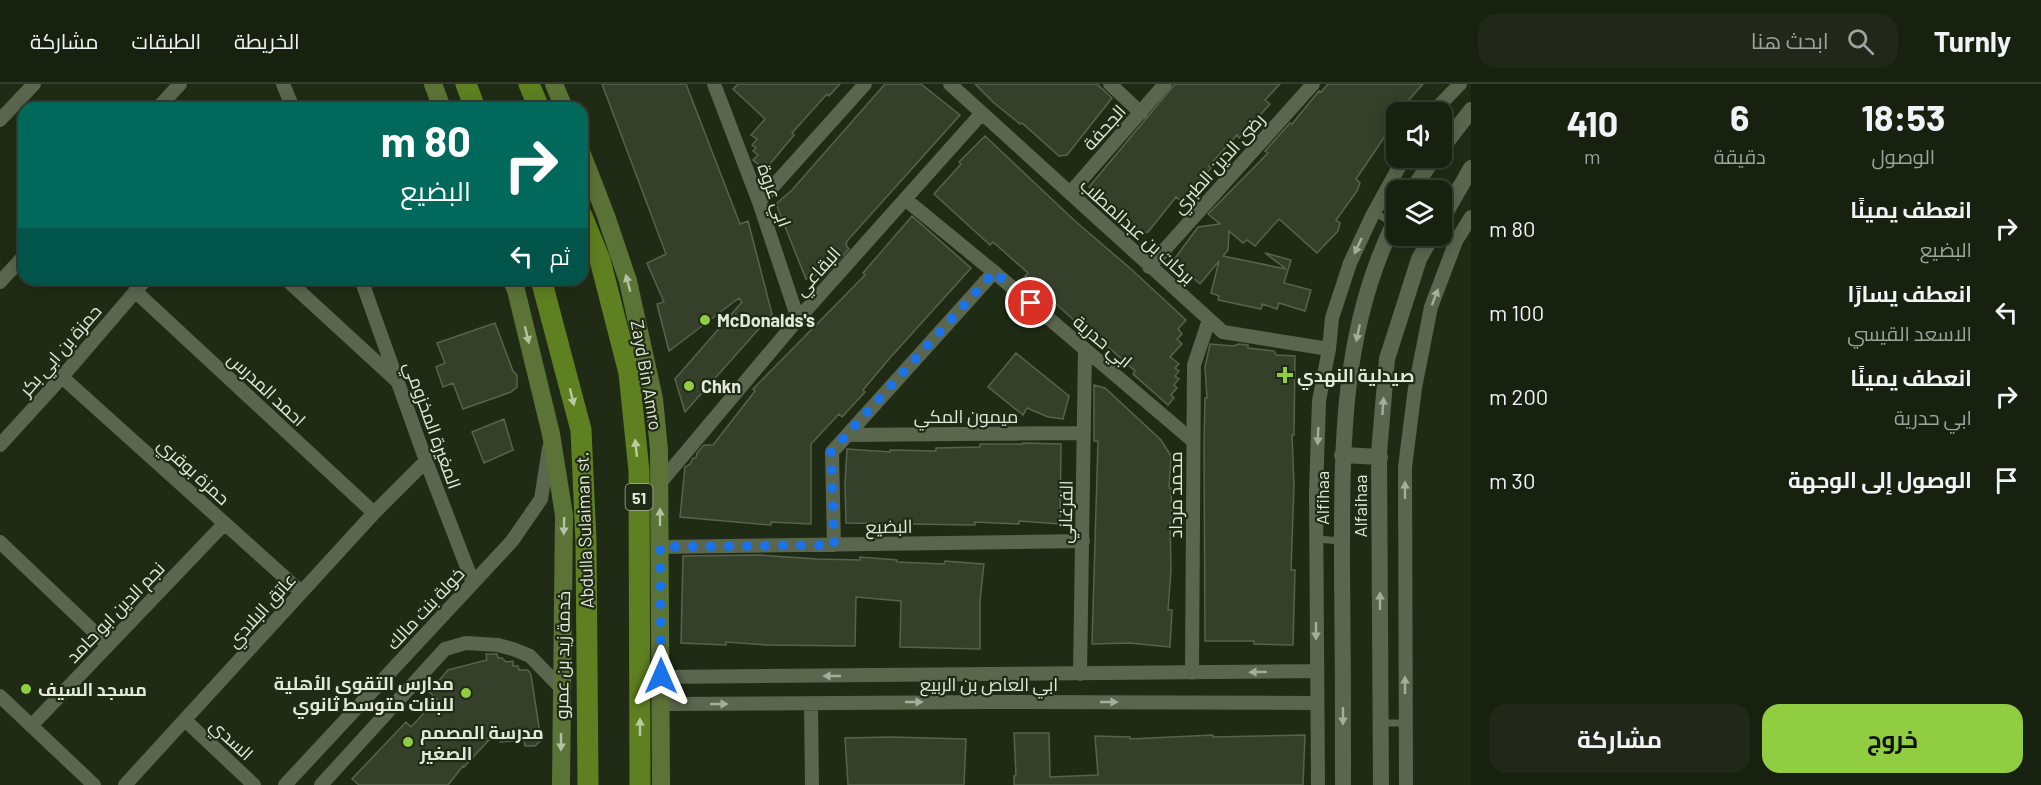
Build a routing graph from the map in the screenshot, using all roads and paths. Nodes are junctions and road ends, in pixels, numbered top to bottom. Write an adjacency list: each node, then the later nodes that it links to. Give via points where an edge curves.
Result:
1 (34, 84): 25 (street)
2 (180, 84): 15 (street)
3 (284, 84): 16 (street)
4 (433, 84): 17 (main road)
5 (466, 84): 18 (main road)
6 (529, 84): 19 (main road)
7 (554, 84): 20 (main road)
8 (714, 84): 33 (street, ابي عروة)
9 (865, 84): 33 (street)
10 (950, 84): 23 (street, بركات بن عبدالمطلب)
11 (1110, 84): 24 (street)
12 (1166, 84): 24 (street, الجحفة)
13 (1313, 84): 42 (street, رضى الدين الطبري)
14 (1461, 84): 21 (street)
15 (164, 102)
16 (291, 102)
17 (440, 102)
18 (474, 102)
19 (536, 102)
20 (562, 102)
21 (1443, 102)
22 (1471, 110): 26 (street)
23 (982, 113): 30 (street, بركات بن عبدالمطلب); 31 (street, البقاعي)
24 (1141, 113): 30 (street, الجحفة)
25 (0, 120)
26 (1452, 135)
27 (1398, 168): 34 (street)
28 (1471, 168): 32 (street)
29 (588, 177): 40 (main road, Zayd Bin Amro)
30 (1070, 193): 42 (street, بركات بن عبدالمطلب)
31 (905, 199): 43 (street, ابي حدرية); 51 (street, البقاعي)
32 (1452, 201)
33 (759, 202): 51 (street, ابي عروة)
34 (1374, 212): 35 (lane); 54 (street, one-way to 54, via 1346,274 1332,318)
35 (1386, 217)
36 (1471, 217): 90 (street, one-way to 36, via 1405,467 1415,388 1431,307 1456,241)
37 (588, 225): 40 (main road, 51)
38 (1386, 240): 62 (street, Alfihaa, one-way to 62, via 1364,306 1348,381)
39 (1427, 246): 63 (street, Alfaihaa, one-way to 39, via 1387,359)
40 (609, 257): 65 (main road, Zayd Bin Amro, one-way to 40, via 654,399 628,281); 99 (main road, 51, one-way to 40, via 639,471 629,373)
41 (18, 262): 44 (street)
42 (1149, 267): 52 (street, بركات بن عبدالمطلب)
43 (994, 272): 53 (street, ابي حدرية); 59 (street)
44 (0, 282)
45 (141, 285): 50 (street, حمزة بن ابي بكر)
46 (293, 285): 56 (street)
47 (363, 285): 56 (street, المغيرة المخزومي)
48 (514, 285): 58 (main road, خدمة زيد بن عمرو, one-way to 58)
49 (543, 285): 98 (main road, Abdulla Sulaiman st., one-way to 98, via 580,430 586,542)
50 (135, 291): 55 (street, حمزة بن ابي بكر); 66 (street, احمد المدرس)
51 (798, 319): 65 (street, البقاعي)
52 (1209, 320): 54 (street, بركات بن عبدالمطلب, via 1223,332); 60 (street, محمد مرداد, via 1194,365)
53 (1085, 349): 57 (street, الفرغاني); 60 (street, ابي حدرية)
54 (1329, 349): 68 (street, one-way to 68, via 1319,401)
55 (62, 377): 61 (street, حمزة بن ابي بكر); 67 (street, حمزة بوقري)
56 (398, 382): 64 (street, المغيرة المخزومي)
57 (1084, 433): 59 (street, ميمون المكي); 69 (street, الفرغاني)
58 (551, 434): 74 (street, خولة بنت مالك, via 541,499 512,541); 83 (main road, خدمة زيد بن عمرو, one-way to 83, via 564,515)
59 (847, 435): 72 (street, via 831,452)
60 (1193, 441): 79 (street, محمد مرداد)
61 (0, 445)
62 (1342, 455): 63 (street); 70 (street, Alfihaa)
63 (1380, 458): 89 (street, Alfaihaa, one-way to 63)
64 (426, 461): 66 (street, عاتق البلادي); 74 (street, المغيرة المخزومي)
65 (660, 483): 73 (main road, Zayd Bin Amro, one-way to 65)
66 (374, 513): 75 (street, عاتق البلادي)
67 (225, 523): 75 (street, حمزة بوقري); 76 (street, نجم الدين ابو حامد)
68 (1316, 539): 70 (lane); 78 (street, one-way to 78)
69 (1083, 541): 72 (street, البضيع); 80 (street, الفرغاني)
70 (1342, 541): 103 (street, Alfihaa, one-way to 103)
71 (0, 542): 76 (street)
72 (834, 545): 73 (street, البضيع)
73 (660, 547): 82 (main road, Zayd Bin Amro)
74 (473, 583): 77 (street, خولة بنت مالك)
75 (301, 592): 88 (street, عاتق البلادي)
76 (108, 645): 91 (street, نجم الدين ابو حامد)
77 (402, 659): 81 (street); 95 (street, خولة بنت مالك)
78 (1317, 671): 79 (street, ابي العاص بن الربيع, one-way to 79); 86 (street)
79 (1192, 673): 80 (street, ابي العاص بن الربيع)
80 (1080, 674): 82 (street, ابي العاص بن الربيع, one-way to 82)
81 (420, 676): 83 (street, via 445,649 466,643 498,645 530,656); 96 (street)
82 (661, 676): 87 (main road, Zayd Bin Amro)
83 (561, 688): 97 (main road, خدمة زيد بن عمرو, one-way to 97)
84 (0, 696): 91 (street)
85 (811, 703): 86 (street, ابي العاص بن الربيع, one-way to 86); 87 (street, ابي العاص بن الربيع, one-way to 85); 101 (street)
86 (1317, 703): 102 (street)
87 (661, 704): 100 (main road, Zayd Bin Amro)
88 (185, 720): 93 (street, عاتق البلادي); 94 (street, السدي)
89 (1380, 723): 90 (lane); 104 (street, Alfaihaa)
90 (1406, 723): 105 (street)
91 (31, 726): 92 (street)
92 (94, 785)
93 (125, 785)
94 (254, 785)
95 (285, 785)
96 (321, 785)
97 (561, 785)
98 (588, 785)
99 (640, 785)
100 (661, 785)
101 (812, 785)
102 (1318, 785)
103 (1343, 785)
104 (1380, 785)
105 (1406, 785)

